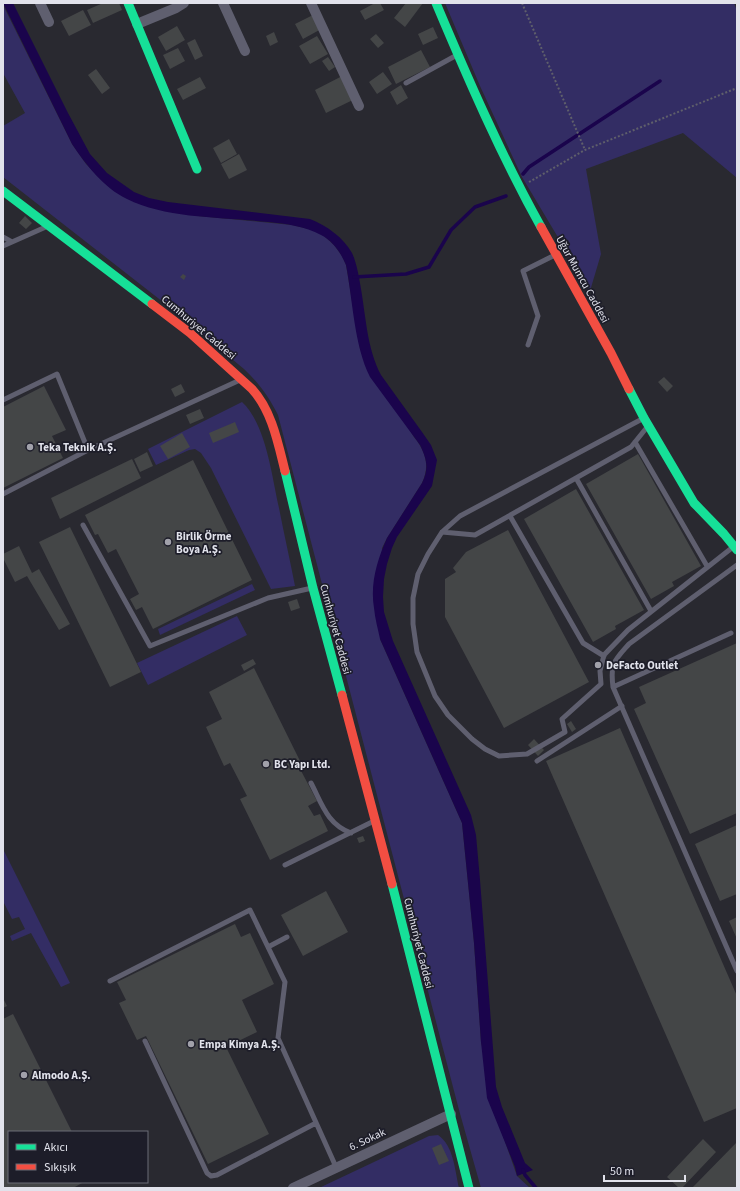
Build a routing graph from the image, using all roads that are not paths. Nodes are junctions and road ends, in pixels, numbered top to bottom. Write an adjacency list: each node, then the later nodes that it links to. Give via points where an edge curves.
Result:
1 (40, 3): 7 (street)
2 (128, 3): 8 (street)
3 (184, 3): 8 (street)
4 (223, 3): 9 (street)
5 (311, 3): 12 (street)
6 (436, 3): 10 (street, Uğur Mumcu Caddesi)
7 (49, 22)
8 (137, 24): 13 (street)
9 (245, 51)
10 (458, 55): 11 (lane); 19 (street, Uğur Mumcu Caddesi, via 518,188)
11 (406, 83)
12 (359, 106)
13 (197, 169)
14 (3, 191): 15 (street, Cumhuriyet Caddesi)
15 (48, 226): 17 (lane); 21 (street, Cumhuriyet Caddesi, via 190,333)
16 (3, 237): 17 (lane)
17 (12, 242): 18 (lane)
18 (3, 246)
19 (556, 254): 20 (lane, via 523,271 538,316); 23 (street, Uğur Mumcu Caddesi)
20 (528, 345)
21 (242, 379): 25 (lane); 34 (street, Cumhuriyet Caddesi, via 260,398 272,424)
22 (3, 400): 25 (lane, via 57,374)
23 (646, 421): 24 (lane); 30 (lane, via 460,516); 31 (street, Uğur Mumcu Caddesi, via 694,503)
24 (635, 442): 26 (lane, via 631,447); 33 (lane)
25 (88, 450): 27 (lane)
26 (576, 478): 28 (lane); 35 (lane)
27 (3, 494)
28 (510, 516): 30 (lane, via 475,535); 37 (lane, via 583,643)
29 (83, 525): 34 (lane, via 150,646 268,598)
30 (442, 532): 37 (lane, via 418,574 413,598 417,652 435,696 448,715 485,749 499,756 528,754 565,732 562,718 601,684 600,671)
31 (736, 547): 33 (lane)
32 (737, 565): 38 (lane, via 628,644 614,660 611,672)
33 (707, 566): 35 (lane)
34 (313, 588): 42 (street, Cumhuriyet Caddesi)
35 (651, 611): 37 (lane, via 628,630)
36 (731, 633): 38 (lane)
37 (604, 656)
38 (613, 687): 39 (lane)
39 (622, 706): 40 (lane); 47 (lane)
40 (538, 761)
41 (312, 783): 43 (lane, via 330,819)
42 (375, 821): 43 (lane); 50 (street, Cumhuriyet Caddesi)
43 (350, 833): 44 (lane)
44 (285, 866)
45 (287, 937): 46 (lane)
46 (268, 947): 48 (lane, via 250,910); 51 (lane, via 285,982 278,1038)
47 (737, 972)
48 (110, 981)
49 (145, 1041): 51 (lane, via 207,1173 211,1176 217,1176)
50 (450, 1114): 52 (street, 6. Sokak); 54 (street, Cumhuriyet Caddesi)
51 (316, 1123): 52 (lane)
52 (336, 1167): 53 (street, 6. Sokak)
53 (294, 1188)
54 (469, 1188)

